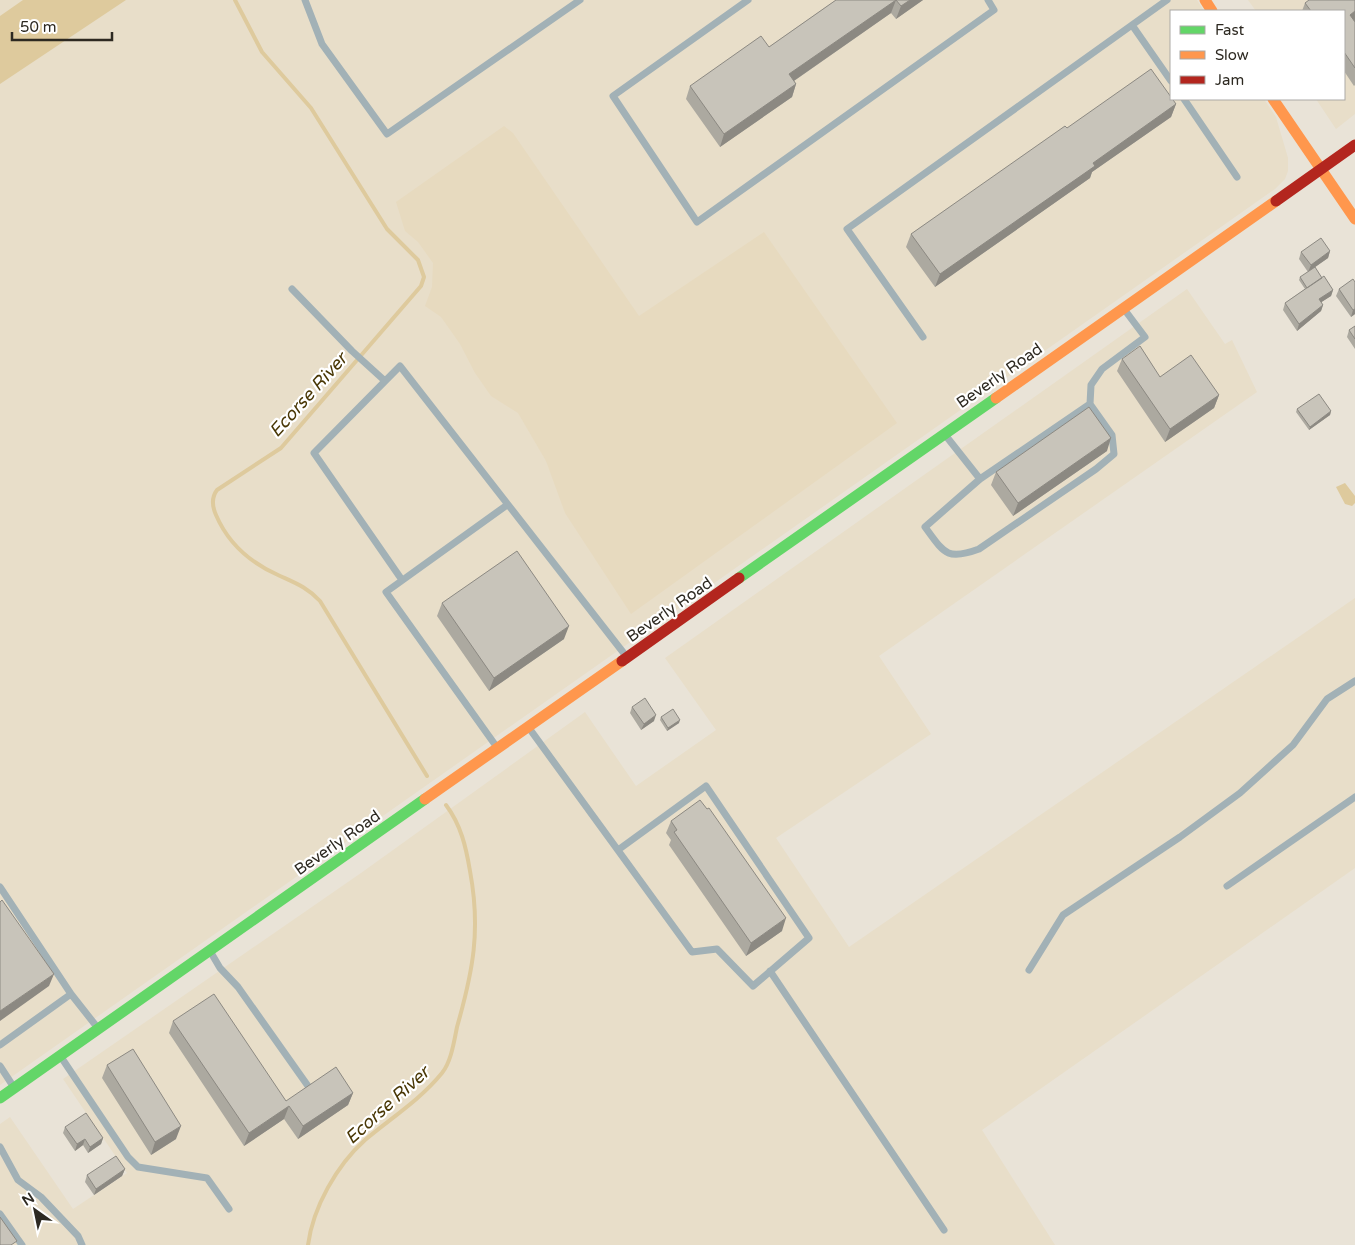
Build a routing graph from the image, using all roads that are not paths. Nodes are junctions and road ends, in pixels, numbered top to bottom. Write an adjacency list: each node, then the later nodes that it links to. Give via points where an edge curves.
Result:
1 (305, 0): 2 (lane, via 322,44 386,134)
2 (580, 0)
3 (748, 0): 4 (lane, via 613,96 697,222 994,10)
4 (988, 0)
5 (1167, 0): 6 (lane)
6 (1132, 25): 7 (lane); 16 (lane, via 847,229)
7 (1170, 80)
8 (1185, 100): 12 (lane)
9 (1274, 100): 11 (street)
10 (1355, 145): 11 (street, Beverly Road)
11 (1321, 169): 13 (street); 15 (street, Beverly Road)
12 (1237, 177)
13 (1355, 219)
14 (292, 289): 17 (lane)
15 (1123, 307): 18 (lane, via 1145,337 1102,369 1091,385); 19 (street, Beverly Road)
16 (923, 337)
17 (385, 381): 21 (lane, via 400,366); 22 (lane, via 314,453)
18 (1090, 404): 20 (lane); 20 (lane, via 1112,435 1114,454 979,549 960,556 942,550 925,527)
19 (945, 434): 20 (lane); 23 (street, Beverly Road)
20 (980, 479)
21 (506, 505): 22 (lane); 23 (lane)
22 (402, 580): 26 (lane, via 386,592)
23 (628, 658): 25 (street, Beverly Road)
24 (1355, 681): 32 (lane, via 1327,699 1293,745 1240,792 1180,837 1063,914)
25 (529, 728): 26 (street, Beverly Road); 28 (lane)
26 (498, 750): 31 (street, Beverly Road)
27 (1355, 797): 29 (lane)
28 (618, 850): 33 (lane, via 692,952 717,949 753,986); 33 (lane, via 706,786 809,938)
29 (1227, 886)
30 (0, 887): 34 (lane)
31 (210, 951): 35 (street, Beverly Road); 39 (lane)
32 (1029, 970)
33 (770, 971): 45 (lane)
34 (72, 994): 35 (lane); 36 (lane)
35 (98, 1029): 37 (street, Beverly Road)
36 (0, 1045)
37 (60, 1055): 40 (street, Beverly Road); 43 (lane, via 138,1167 207,1178)
38 (0, 1066): 40 (lane)
39 (308, 1086)
40 (14, 1088): 41 (street, Beverly Road)
41 (0, 1098)
42 (0, 1146): 47 (lane, via 18,1180 41,1196 78,1236)
43 (228, 1210)
44 (0, 1214): 46 (lane)
45 (944, 1230)
46 (22, 1245)
47 (82, 1245)

